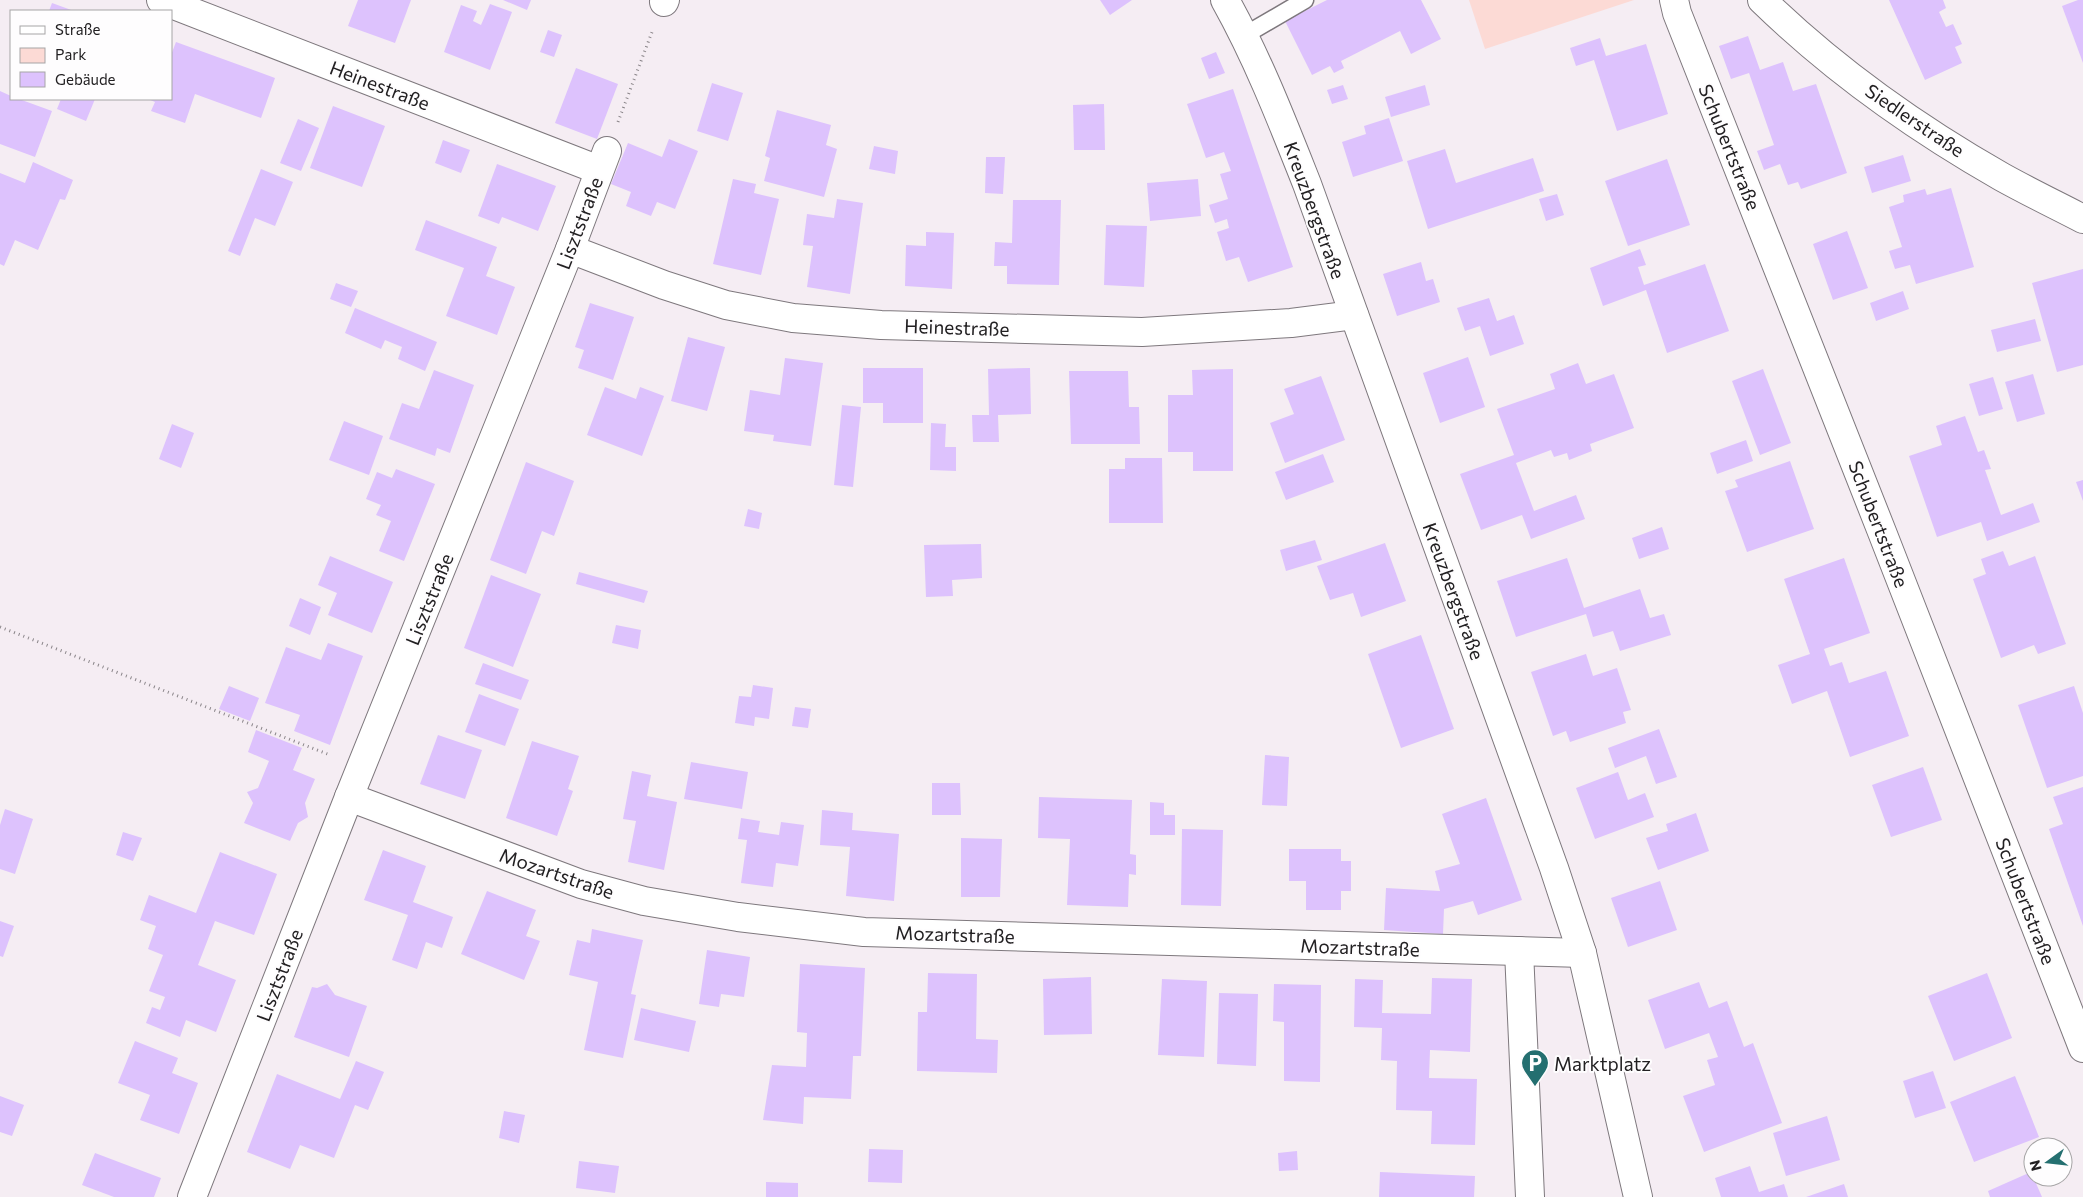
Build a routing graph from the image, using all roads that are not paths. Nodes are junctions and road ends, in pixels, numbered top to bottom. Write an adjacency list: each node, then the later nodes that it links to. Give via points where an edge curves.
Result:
1 (161, 0): 7 (street, Heinestraße)
2 (1225, 0): 6 (street, Kreuzbergstraße)
3 (1305, 0): 6 (lane)
4 (1674, 0): 14 (street, Schubertstraße)
5 (1762, 0): 8 (street, Siedlerstraße, via 1791,29 1854,80 1929,132 2002,177)
6 (1245, 35): 10 (street, Kreuzbergstraße, via 1287,133)
7 (603, 160): 9 (street, Lisztstraße)
8 (2083, 219)
9 (570, 249): 10 (street, Heinestraße, via 726,305 793,318 881,325 1142,332 1282,324); 11 (street, Lisztstraße)
10 (1354, 315): 13 (street, Kreuzbergstraße)
11 (349, 796): 12 (street, Mozartstraße, via 581,884 644,901 738,917 864,932); 15 (street, Lisztstraße)
12 (1520, 951): 13 (street, Mozartstraße); 16 (street)
13 (1582, 953): 17 (street, Kreuzbergstraße)
14 (2083, 1048)
15 (192, 1197)
16 (1530, 1197)
17 (1638, 1197)

